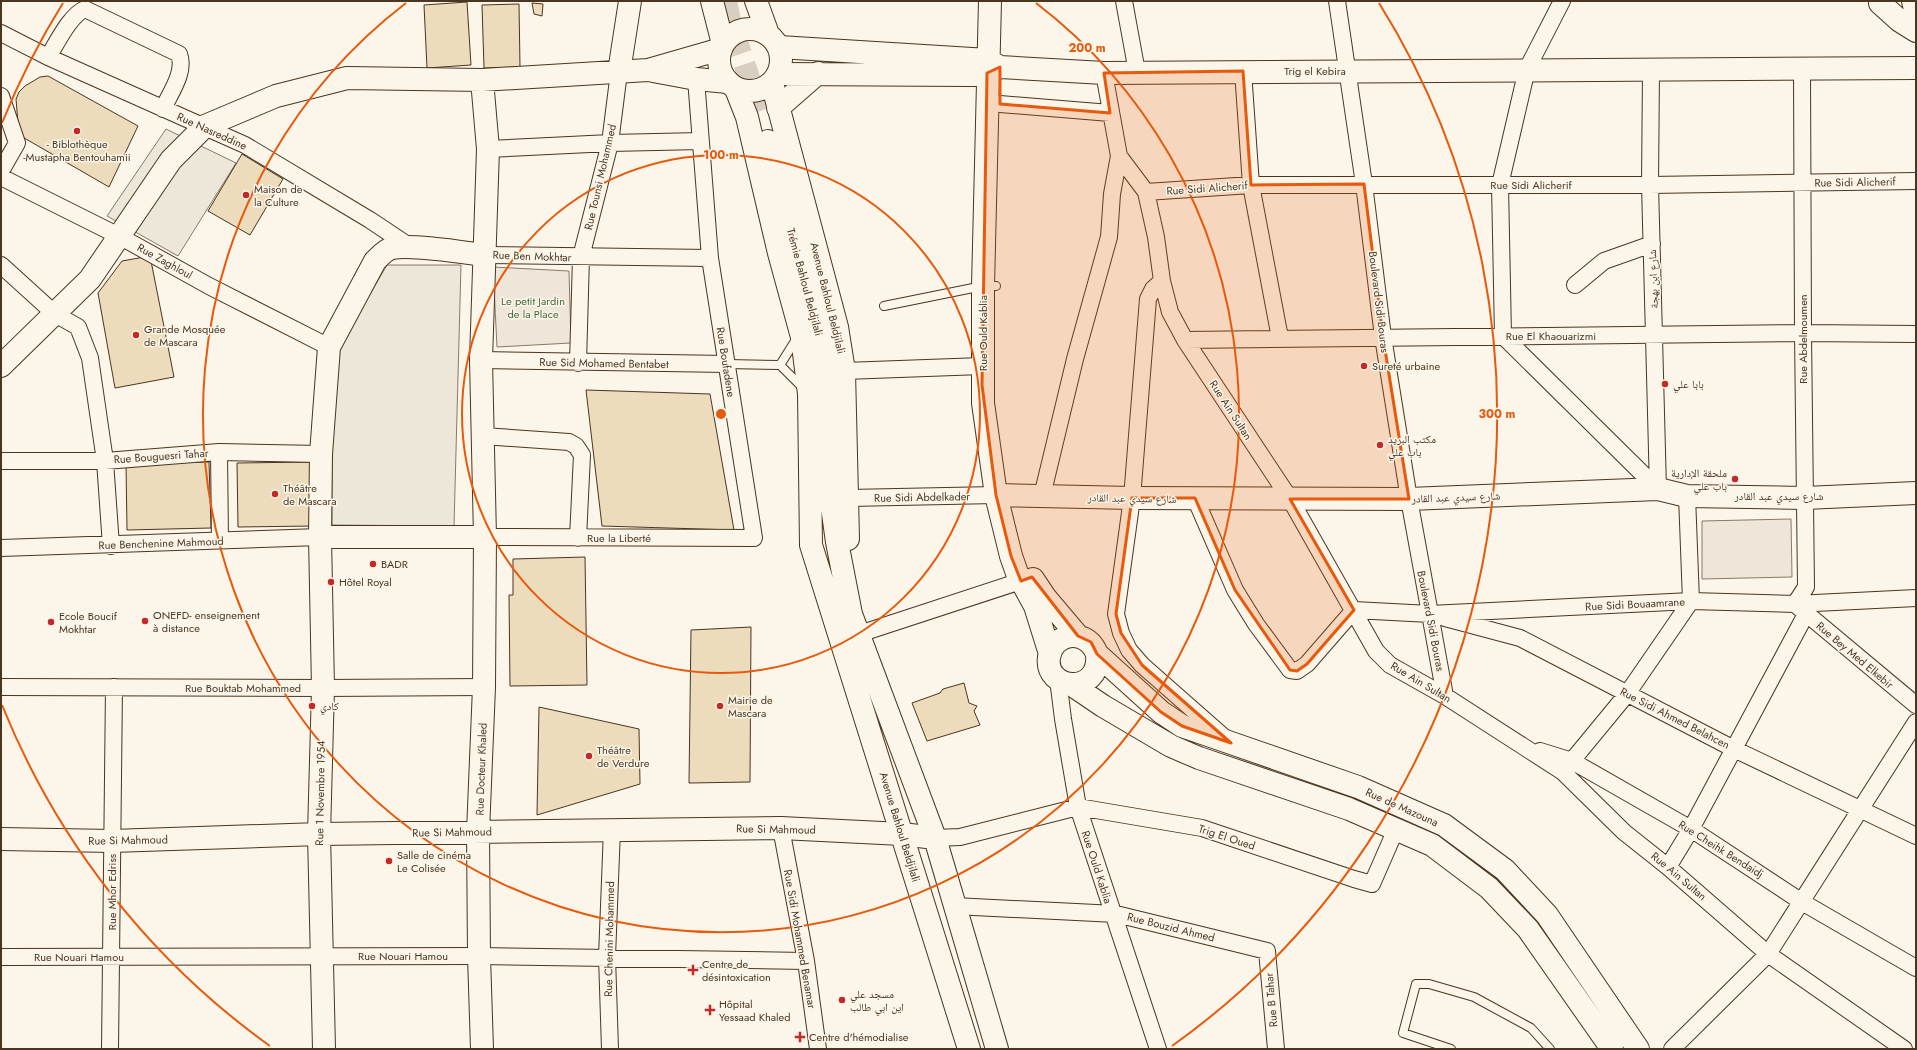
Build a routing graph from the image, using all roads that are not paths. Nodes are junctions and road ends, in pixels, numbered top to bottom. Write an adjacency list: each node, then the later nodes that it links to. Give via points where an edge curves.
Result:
1 (630, 1): 25 (main road)
2 (712, 1): 15 (main road)
3 (756, 1): 14 (main road)
4 (990, 1): 17 (main road, Rue Ould Kablia)
5 (1003, 1): 17 (main road, Rue Ould Kablia)
6 (1124, 1): 26 (street)
7 (1337, 1): 24 (street, Boulevard Sidi Bouras)
8 (1562, 1): 19 (street)
9 (1913, 1): 11 (main road)
10 (1879, 2): 12 (main road)
11 (1916, 14)
12 (1916, 31)
13 (1, 33): 16 (street, Rue Nasreddine)
14 (773, 40): 15 (main road, via 758,30 748,29 730,36); 17 (main road); 30 (main road, via 782,60)
15 (722, 47): 20 (main road); 32 (main road, via 719,67)
16 (48, 57): 35 (street, Rue Nasreddine); 35 (street, via 73,18 85,9 179,54 182,62 180,72)
17 (992, 67): 27 (main road, via 964,75); 28 (main road, Trig el Kebira); 34 (main road, Rue Ould Kablia); 61 (main road, Rue Ould Kablia)
18 (1916, 68): 22 (main road, Trig el Kebira)
19 (1527, 69): 21 (main road, Trig el Kebira); 24 (main road, Trig el Kebira); 49 (street)
20 (648, 70): 25 (main road); 29 (main road)
21 (1651, 70): 22 (main road, Trig el Kebira); 50 (street, شارع ابن بهجة)
22 (1802, 70): 46 (street, Rue Abdelmoumen)
23 (1243, 71): 24 (main road, Trig el Kebira); 26 (main road, Trig el Kebira); 47 (street)
24 (1347, 71): 48 (street, Boulevard Sidi Bouras)
25 (619, 72): 31 (main road); 40 (street, Rue Tounsi Mohammed)
26 (1137, 72): 28 (main road, Trig el Kebira)
27 (818, 73): 30 (main road); 36 (main road)
28 (1104, 73): 37 (street, Rue Ain Sultan)
29 (696, 79): 32 (main road); 39 (street, Rue Boufadene)
30 (775, 79): 32 (main road, via 754,91); 36 (main road, Avenue Bahloul Beldjilali)
31 (482, 80): 38 (main road, via 347,78 276,96); 41 (main road, Rue Docteur Khaled)
32 (732, 86): 64 (main road, Avenue Bahloul Beldjilali, via 747,117)
33 (1, 96): 43 (street, via 17,143)
34 (1000, 104): 37 (street); 61 (main road, Rue Ould Kablia)
35 (163, 109): 38 (street, Rue Nasreddine)
36 (769, 109): 79 (main road, Avenue Bahloul Beldjilali, via 836,326); 84 (main road, Trémie Bahloul Beldjilali, via 824,353 827,404)
37 (1110, 114): 42 (street, Rue Ain Sultan)
38 (205, 126): 52 (main road, via 171,160); 54 (street, Rue Nasreddine, via 245,145)
39 (701, 141): 40 (street); 57 (street, Rue Boufadene)
40 (610, 143): 41 (street); 56 (street, Rue Tounsi Mohammed)
41 (488, 149): 55 (main road, Rue Docteur Khaled)
42 (1119, 156): 51 (street, Rue Ain Sultan); 90 (street, via 1112,194 1109,237 1075,359)
43 (1, 171)
44 (1, 177): 52 (street, Rue Zaghloul)
45 (1916, 181): 46 (street, Rue Sidi Alicherif)
46 (1802, 183): 50 (street, Rue Sidi Alicherif); 65 (street, Rue Abdelmoumen)
47 (1251, 184): 48 (street, Rue Sidi Alicherif); 51 (street, Rue Sidi Alicherif); 70 (street)
48 (1364, 184): 49 (street, Rue Sidi Alicherif); 69 (street, Boulevard Sidi Bouras)
49 (1500, 184): 50 (street, Rue Sidi Alicherif); 68 (street)
50 (1650, 185): 53 (street, شارع ابن بهجة)
51 (1146, 192): 59 (street, Rue Ain Sultan)
52 (119, 236): 63 (main road, via 90,279); 72 (street, Rue Zaghloul)
53 (1652, 244): 60 (street, via 1604,261); 67 (street, شارع ابن بهجة)
54 (412, 248): 55 (main road); 72 (main road, via 392,248 382,253 375,261)
55 (483, 254): 56 (street, Rue Ben Mokhtar); 73 (main road, Rue Docteur Khaled)
56 (581, 257): 57 (street, Rue Ben Mokhtar); 74 (street, Rue Tounsi Mohammed)
57 (710, 258): 75 (street, Rue Boufadene)
58 (1, 265): 63 (street)
59 (1162, 281): 71 (street, Rue Ain Sultan, via 1170,312); 93 (street, via 1153,288 1148,299)
60 (1575, 285)
61 (990, 286): 62 (lane); 78 (main road, Rue Ould Kablia); 89 (main road, Rue Ould Kablia)
62 (884, 306)
63 (55, 314): 77 (main road); 86 (street, via 78,327 90,358)
64 (800, 332): 76 (lane); 80 (main road, Avenue Bahloul Beldjilali)
65 (1802, 333): 66 (street, Rue El Khaouarizmi); 67 (street, Rue El Khaouarizmi); 95 (street, Rue Abdelmoumen)
66 (1916, 334)
67 (1655, 335): 68 (street, Rue El Khaouarizmi); 87 (street, شارع ابن بهجة)
68 (1503, 336): 69 (street, Rue El Khaouarizmi); 87 (street)
69 (1383, 337): 70 (street, Rue El Khaouarizmi); 97 (street, Boulevard Sidi Bouras)
70 (1280, 338): 71 (street, Rue El Khaouarizmi)
71 (1185, 340): 96 (street, Rue Ain Sultan)
72 (328, 347): 83 (main road, Rue 1 Novembre 1954)
73 (481, 360): 74 (street, Rue Sid Mohamed Bentabet); 81 (main road, Rue Docteur Khaled)
74 (578, 363): 75 (street, Rue Sid Mohamed Bentabet)
75 (726, 364): 76 (lane); 101 (street, Rue Boufadene)
76 (780, 365): 80 (lane)
77 (1, 366)
78 (982, 366): 79 (street); 89 (main road, Rue Ould Kablia, via 983,404)
79 (844, 371): 92 (main road, Avenue Bahloul Beldjilali)
80 (809, 394): 108 (main road, Avenue Bahloul Beldjilali, via 811,545)
81 (483, 436): 99 (main road, Rue Docteur Khaled); 100 (street, via 569,442 576,446 582,455)
82 (219, 452): 83 (street, Rue Bouguesri Tahar); 86 (street, Rue Bouguesri Tahar); 102 (street)
83 (321, 454): 98 (main road, Rue 1 Novembre 1954)
84 (825, 456): 108 (main road, Avenue Bahloul Beldjilali, via 820,508); 111 (main road, Avenue Bahloul Beldjilali, via 837,542)
85 (1, 461): 86 (street, Rue Bouguesri Tahar)
86 (105, 461): 103 (street)
87 (1658, 488): 91 (main road, شارع سيدي عبد القادر); 97 (main road, شارع سيدي عبد القادر)
88 (1916, 493): 95 (main road, شارع سيدي عبد القادر)
89 (1003, 496): 90 (main road, شارع سيدي عبد القادر); 92 (street, Rue Sidi Abdelkader); 105 (main road, Rue Ould Kablia, via 1025,559)
90 (1042, 496): 93 (main road, شارع سيدي عبد القادر)
91 (1688, 496): 95 (main road, شارع سيدي عبد القادر); 107 (street)
92 (848, 498): 111 (main road, Avenue Bahloul Beldjilali)
93 (1132, 498): 94 (main road, شارع سيدي عبد القادر); 126 (street, via 1116,614 1121,633 1129,650 1142,665)
94 (1195, 498): 96 (main road, شارع سيدي عبد القادر); 110 (street, via 1235,590 1277,655 1290,670 1297,671 1307,664)
95 (1805, 498): 109 (street, Rue Abdelmoumen, via 1806,587)
96 (1290, 499): 97 (main road, شارع سيدي عبد القادر); 110 (street, Rue Ain Sultan)
97 (1409, 499): 112 (street, Boulevard Sidi Bouras)
98 (320, 537): 99 (main road); 102 (street, Rue Benchenine Mahmoud); 121 (main road, Rue 1 Novembre 1954)
99 (484, 537): 100 (street, Rue la Liberté); 120 (main road, Rue Docteur Khaled)
100 (578, 538): 101 (street, Rue la Liberté)
101 (754, 538)
102 (220, 540): 103 (street, Rue Benchenine Mahmoud)
103 (111, 546): 104 (street, Rue Benchenine Mahmoud)
104 (1, 548)
105 (1027, 579): 113 (street); 114 (main road, Rue Ould Kablia); 115 (main road, Rue Ould Kablia)
106 (1916, 598): 109 (street, Rue Sidi Bouaamrane)
107 (1692, 601): 109 (street, Rue Sidi Bouaamrane); 112 (street, Rue Sidi Bouaamrane); 122 (street)
108 (830, 606): 138 (main road, Avenue Bahloul Beldjilali)
109 (1803, 607): 124 (street, Rue Bey Med Elkebir); 128 (street, Rue Abdelmoumen)
110 (1354, 610): 112 (street, Rue Sidi Bouaamrane); 123 (street, Rue Ain Sultan, via 1376,651 1390,664)
111 (851, 614): 113 (main road, Avenue Bahloul Beldjilali)
112 (1430, 614): 122 (street, Rue Sidi Ahmed Belahcen, via 1520,638); 123 (street, Boulevard Sidi Bouras)
113 (859, 634): 140 (main road, Avenue Bahloul Beldjilali)
114 (1078, 636): 115 (main road, via 1061,639 1054,645); 116 (main road, via 1091,642)
115 (1050, 654): 117 (main road, via 1050,668)
116 (1097, 654): 117 (main road, via 1096,669 1092,676 1086,681); 126 (main road, Rue de Mazouna, via 1161,712 1182,726)
117 (1065, 682): 130 (street, Rue Ould Kablia, via 1063,719); 133 (main road, Rue de Mazouna, via 1171,746 1349,809)
118 (1, 686): 119 (street, Rue Bouktab Mohammed)
119 (114, 687): 121 (street, Rue Bouktab Mohammed); 142 (street, Rue Mhor Edriss)
120 (484, 687): 121 (street, Rue Bouktab Mohammed); 136 (main road, Rue Docteur Khaled)
121 (323, 688): 137 (main road, Rue 1 Novembre 1954)
122 (1627, 694): 128 (street, Rue Sidi Ahmed Belahcen); 129 (street)
123 (1445, 696): 127 (street, Rue Ain Sultan)
124 (1916, 705)
125 (1916, 722): 131 (street)
126 (1231, 743): 168 (main road, Rue de Mazouna, via 1358,787 1444,825 1505,870 1547,915)
127 (1519, 744): 129 (street, Rue Cheihk Bendaidj)
128 (1734, 749): 131 (street, Rue Sidi Ahmed Belahcen); 134 (street, Rue Abdelmoumen)
129 (1568, 766): 134 (street, Rue Cheihk Bendaidj); 143 (street, Rue Ain Sultan, via 1624,832)
130 (1078, 807): 133 (street, Trig El Oued, via 1202,828 1372,884); 140 (street, via 960,837); 146 (street, Rue Ould Kablia)
131 (1860, 808): 139 (street, Rue Sidi Ahmed Belahcen); 144 (street)
132 (781, 828): 135 (main road, Rue Si Mahmoud); 138 (main road, Rue Si Mahmoud); 154 (street, Rue Sidi Mohammed Benamar)
133 (1396, 829): 167 (main road, Rue de Mazouna, via 1432,845 1489,888 1528,929)
134 (1691, 829): 143 (street, Rue Abdelmoumen); 144 (street, Rue Cheihk Bendaidj)
135 (612, 830): 136 (main road, Rue Si Mahmoud); 152 (street, Rue Chenini Mohammed)
136 (478, 832): 137 (main road, Rue Si Mahmoud); 150 (main road, Rue Docteur Khaled)
137 (319, 834): 142 (main road, Rue Si Mahmoud); 149 (main road, Rue 1 Novembre 1954)
138 (902, 834): 140 (main road, Rue Si Mahmoud); 161 (main road, Avenue Bahloul Beldjilali)
139 (1916, 836)
140 (934, 838): 145 (main road, Avenue Bahloul Beldjilali)
141 (1, 839): 142 (main road, Rue Si Mahmoud)
142 (112, 841): 153 (street, Rue Mhor Edriss)
143 (1668, 866): 148 (street, Rue Ain Sultan)
144 (1802, 902): 148 (street); 155 (street, Rue Cheihk Bendaidj)
145 (954, 906): 146 (street, Rue Bouzid Ahmed); 162 (main road, Avenue Bahloul Beldjilali)
146 (1112, 914): 147 (street, Rue Bouzid Ahmed); 163 (street, Rue Ould Kablia)
147 (1267, 951): 164 (street, Rue B Tahar)
148 (1768, 954): 169 (street); 170 (street, Rue Ain Sultan)
149 (323, 956): 150 (street, Rue Nouari Hamou); 153 (street, Rue Nouari Hamou); 157 (main road, Rue 1 Novembre 1954)
150 (479, 956): 152 (street, Rue Nouari Hamou); 158 (main road, Rue Docteur Khaled)
151 (1, 957): 153 (street, Rue Nouari Hamou)
152 (607, 957): 154 (street, Rue Nouari Hamou); 159 (street, Rue Chenini Mohammed)
153 (112, 958): 156 (street, Rue Mhor Edriss)
154 (806, 961): 160 (street, Rue Sidi Mohammed Benamar)
155 (1916, 968)
156 (110, 1049)
157 (324, 1049)
158 (482, 1049)
159 (610, 1049)
160 (818, 1049)
161 (969, 1049)
162 (997, 1049)
163 (1158, 1049)
164 (1276, 1049)
165 (1451, 1049): 166 (lane, via 1403,1033 1416,984 1428,984 1474,997 1531,1028)
166 (1550, 1049)
167 (1612, 1049)
168 (1638, 1049)
169 (1672, 1049)
170 (1904, 1049)

